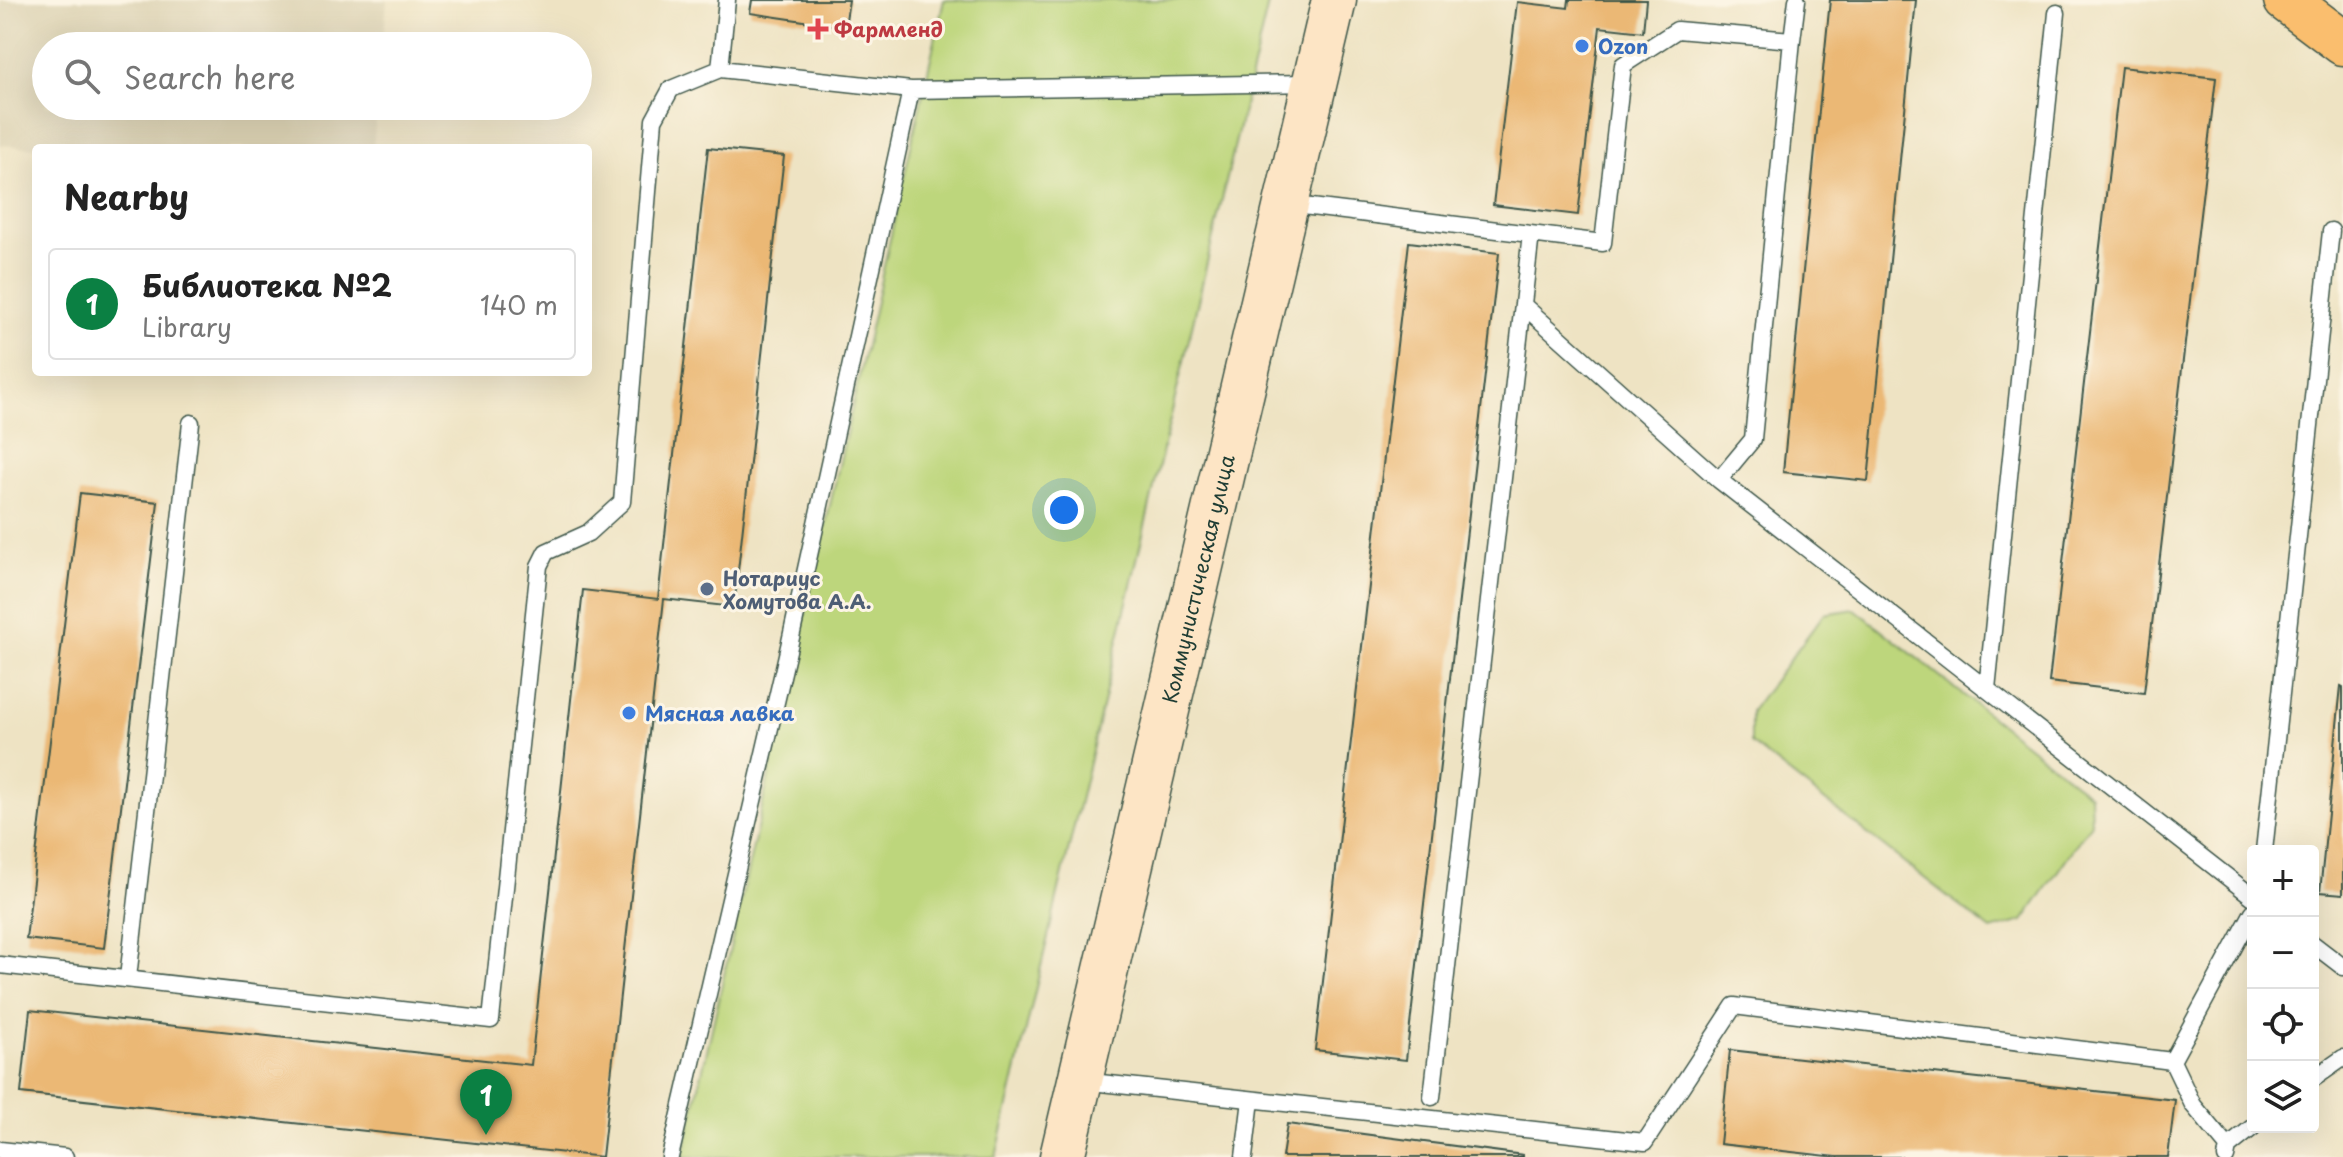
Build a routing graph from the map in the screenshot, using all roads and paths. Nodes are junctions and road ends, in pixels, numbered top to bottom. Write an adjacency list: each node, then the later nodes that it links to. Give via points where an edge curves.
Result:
1 (727, 0): 8 (lane)
2 (1334, 0): 9 (main road, Коммунистическая улица)
3 (1797, 0): 6 (lane)
4 (2286, 0): 7 (main road)
5 (2057, 13): 17 (lane)
6 (1792, 40): 13 (lane, via 1677,30 1623,65 1603,243); 16 (lane, via 1753,439)
7 (2343, 43)
8 (720, 69): 10 (lane); 24 (lane, via 671,89 654,120 622,502 588,533 546,552 539,566 491,1020)
9 (1313, 83): 10 (lane); 11 (main road, Коммунистическая улица)
10 (911, 90): 35 (lane)
11 (1285, 204): 13 (lane); 28 (main road, Коммунистическая улица)
12 (2331, 231): 18 (lane)
13 (1531, 234): 14 (lane)
14 (1523, 305): 16 (lane); 29 (lane)
15 (191, 423): 24 (lane)
16 (1719, 480): 17 (lane)
17 (1987, 689): 19 (lane)
18 (2265, 845)
19 (2247, 892)
20 (2250, 917): 26 (lane)
21 (2319, 949): 23 (lane)
22 (0, 965): 24 (lane)
23 (2343, 967)
24 (128, 978)
25 (2343, 1058): 27 (lane)
26 (2172, 1061): 30 (lane, via 1734,1006 1645,1142); 33 (lane, via 2193,1105)
27 (2319, 1075)
28 (1080, 1081): 30 (lane); 36 (main road, Коммунистическая улица)
29 (1432, 1097)
30 (1251, 1100): 37 (lane)
31 (2247, 1133): 33 (lane)
32 (0, 1150): 34 (lane)
33 (2227, 1152)
34 (65, 1157)
35 (670, 1157)
36 (1062, 1157)
37 (1244, 1157)

